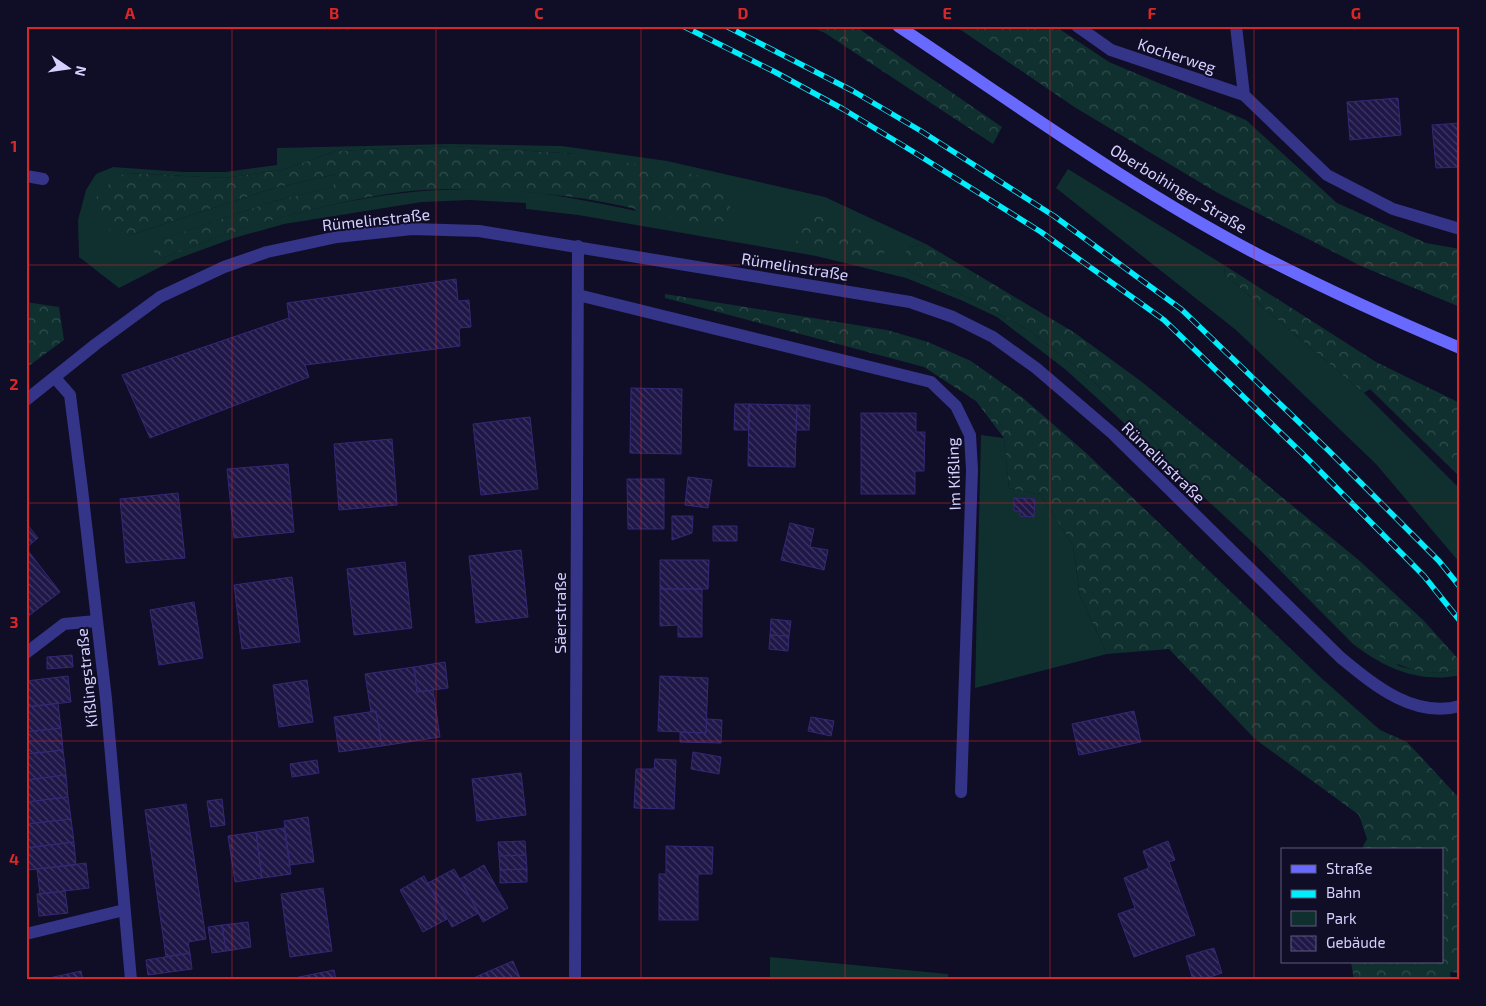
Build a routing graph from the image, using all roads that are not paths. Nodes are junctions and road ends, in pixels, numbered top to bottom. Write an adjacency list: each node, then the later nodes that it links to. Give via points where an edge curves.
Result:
1 (898, 26): 10 (main road, Oberboihinger Straße, via 1140,185 1256,253)
2 (1077, 26): 4 (street, Kocherweg, via 1111,50)
3 (1236, 26): 4 (street)
4 (1244, 95): 7 (street, via 1327,175 1393,209)
5 (26, 176): 6 (street)
6 (43, 179)
7 (1460, 229)
8 (578, 246): 9 (street, Säerstraße); 11 (street, Rümelinstraße, via 479,231 412,229 337,237 267,252 224,267 160,298); 15 (street, Rümelinstraße, via 910,302 953,317 993,337 1036,368 1112,433 1341,658 1375,685 1404,702 1430,710)
9 (578, 295): 16 (street, Im Kißling, via 930,382 956,406 970,435 972,470); 20 (street, Säerstraße)
10 (1460, 348)
11 (55, 378): 12 (street, Rümelinstraße); 13 (street, Kißlingstraße, via 70,395)
12 (26, 400)
13 (96, 621): 14 (street, via 64,624); 17 (street, Kißlingstraße)
14 (26, 653)
15 (1460, 706)
16 (961, 792)
17 (124, 910): 18 (street); 19 (street, Kißlingstraße)
18 (26, 934)
19 (131, 980)
20 (575, 980)

